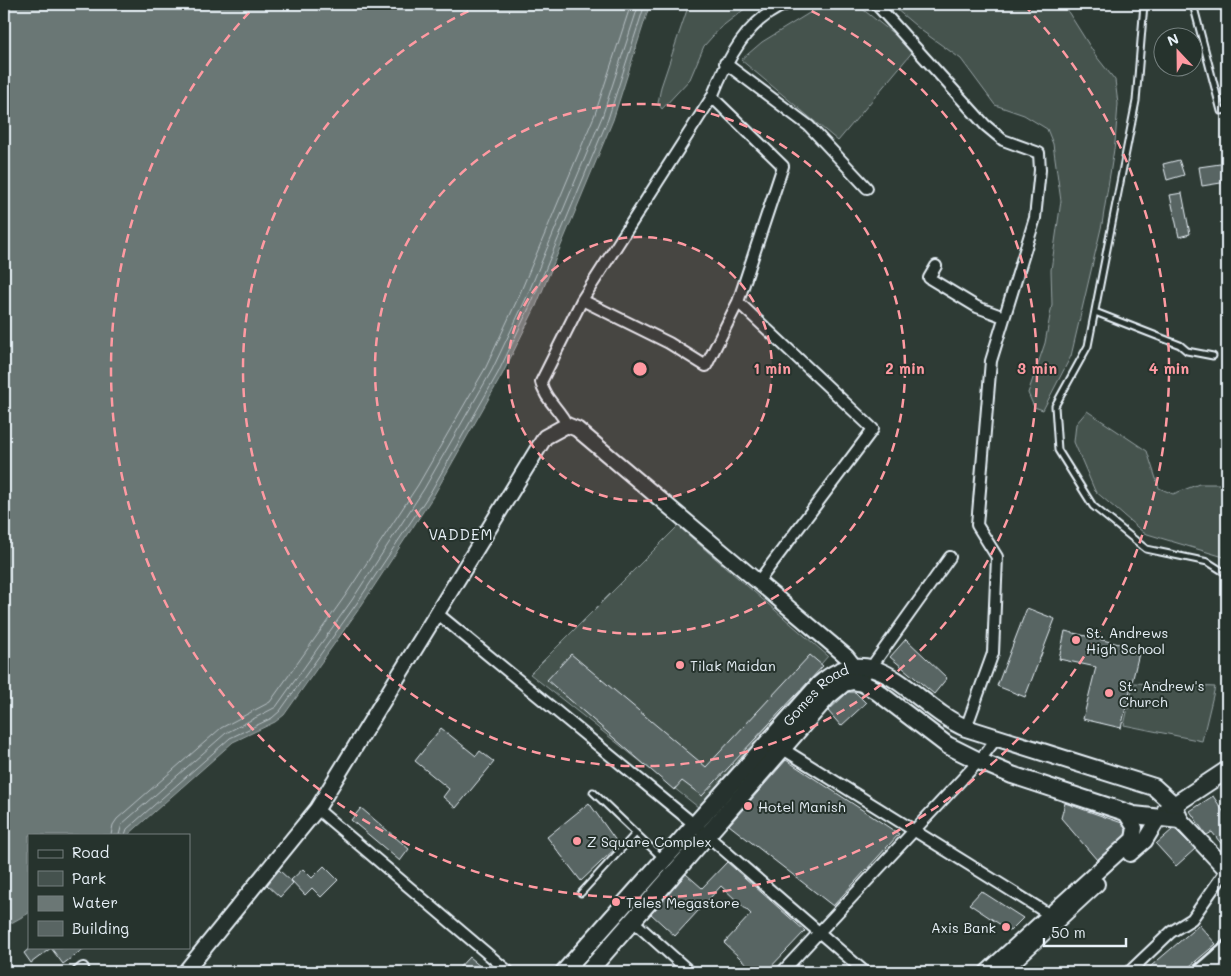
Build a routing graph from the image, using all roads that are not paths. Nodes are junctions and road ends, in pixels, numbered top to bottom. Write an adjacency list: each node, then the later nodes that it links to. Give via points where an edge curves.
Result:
1 (787, 4): 5 (street, via 773,9 750,31)
2 (876, 4): 13 (street, via 985,125 1003,140 1039,153 1035,218)
3 (1144, 4): 12 (lane, via 1136,101)
4 (1193, 4): 7 (lane, via 1221,111)
5 (725, 63): 6 (street); 8 (street, via 809,126)
6 (712, 97): 10 (street); 11 (street, via 783,166)
7 (1227, 110)
8 (867, 188)
9 (936, 266): 13 (street, via 929,278 978,307)
10 (582, 300): 11 (street, via 669,342 706,366); 15 (street, via 541,382 543,391)
11 (738, 302): 18 (street, via 873,429)
12 (1095, 312): 14 (lane, via 1180,345 1187,351); 17 (lane, via 1088,346 1055,406 1058,450 1093,506 1146,549 1208,562)
13 (1004, 317): 22 (street, via 991,361 976,525 997,557 993,653)
14 (1213, 356)
15 (567, 425): 18 (street, via 577,429); 19 (street, via 545,437)
16 (950, 557): 20 (street)
17 (1227, 574)
18 (758, 582): 20 (street)
19 (438, 614): 29 (street); 33 (street)
20 (862, 666): 21 (street); 22 (main road, Gomes Road, via 894,680 952,723); 33 (main road, Gomes Road, via 829,675 818,685)
21 (860, 682): 24 (main road, Gomes Road, via 837,687); 25 (main road, Gomes Road, via 947,745)
22 (966, 728): 23 (main road, Gomes Road)
23 (996, 739): 25 (street); 28 (main road, Gomes Road, via 1154,787)
24 (783, 749): 33 (main road, Gomes Road); 34 (street)
25 (979, 761): 30 (main road, Gomes Road); 34 (street)
26 (1227, 770): 28 (main road)
27 (593, 792): 35 (lane)
28 (1173, 804): 31 (main road); 32 (main road)
29 (316, 809): 42 (street); 43 (street)
30 (1124, 812): 31 (main road, Gomes Road); 39 (street, via 1135,828 1135,838)
31 (1160, 816): 32 (main road, Gomes Road); 39 (street, via 1145,841)
32 (1180, 820): 37 (main road)
33 (700, 831): 36 (main road, Gomes Road); 40 (main road, Gomes Road); 41 (street)
34 (914, 831): 39 (street); 41 (street)
35 (636, 833): 36 (lane); 38 (lane)
36 (664, 860): 44 (main road, Gomes Road)
37 (1227, 869): 51 (street, via 1198,913 1171,932)
38 (581, 893)
39 (1054, 917): 49 (street); 50 (street)
40 (633, 921): 45 (main road, Gomes Road); 46 (street)
41 (820, 935): 47 (street); 48 (street)
42 (185, 972)
43 (509, 972)
44 (564, 972)
45 (588, 972)
46 (690, 972)
47 (782, 972)
48 (864, 972)
49 (987, 972)
50 (1002, 972)
51 (1128, 972)

